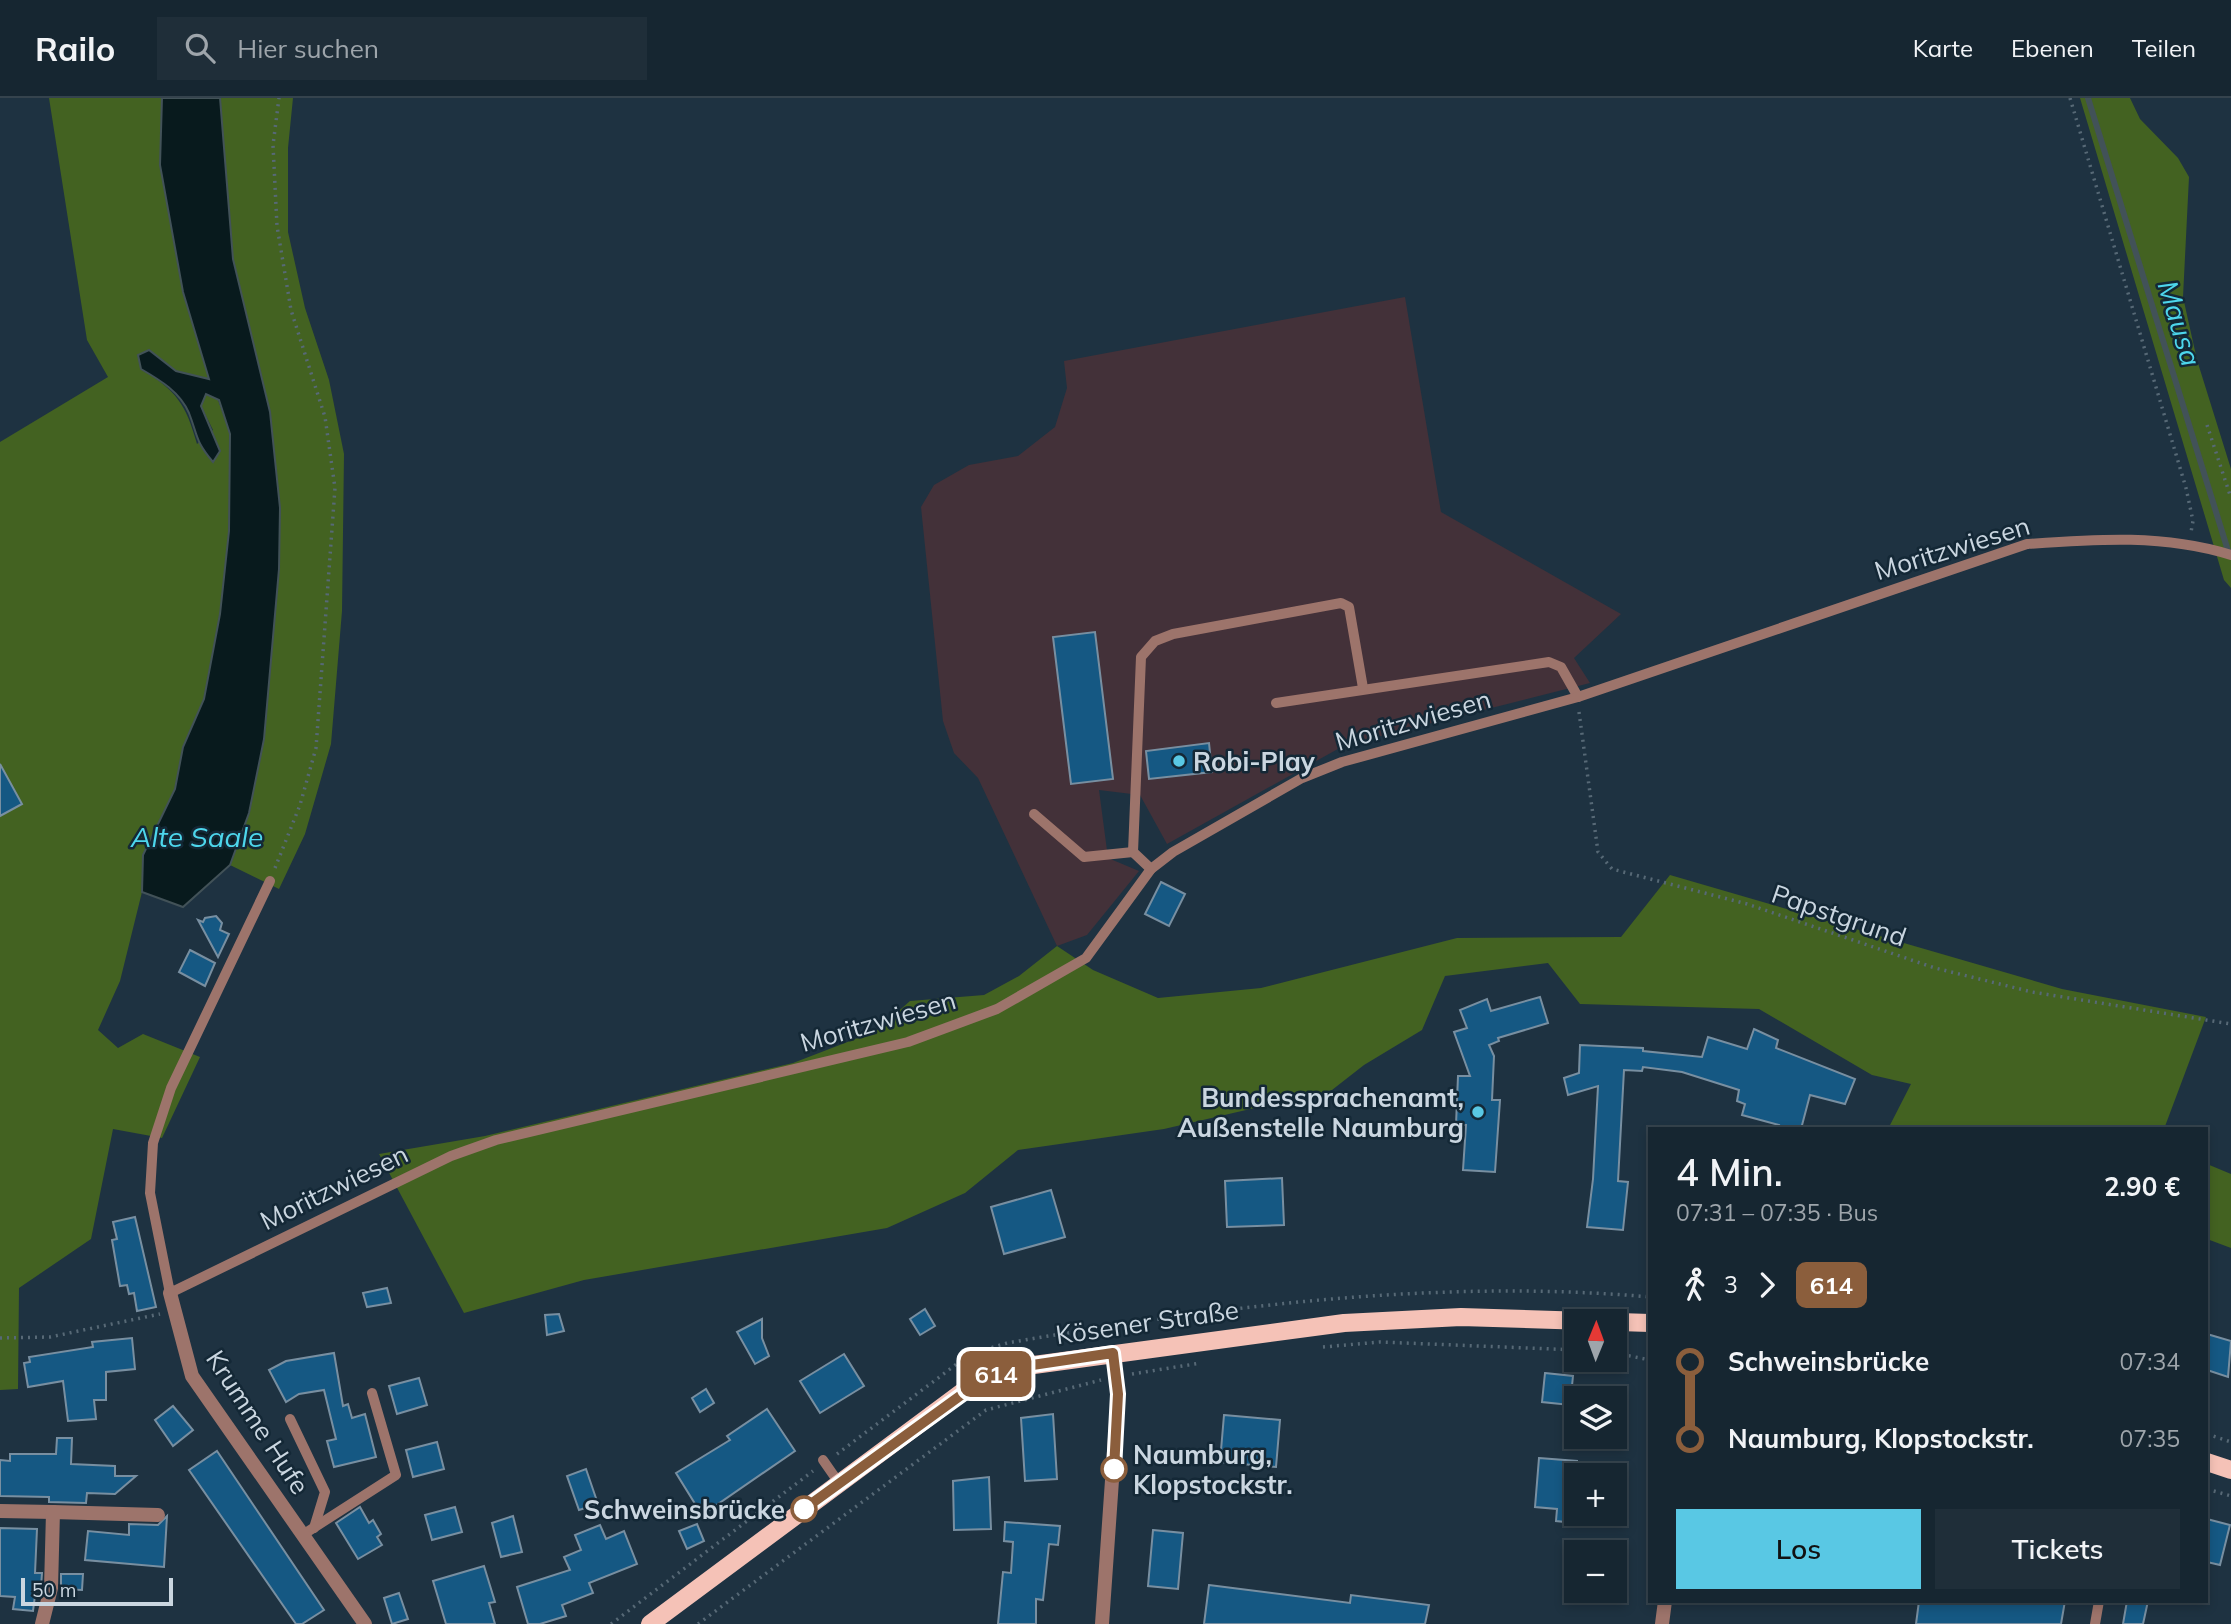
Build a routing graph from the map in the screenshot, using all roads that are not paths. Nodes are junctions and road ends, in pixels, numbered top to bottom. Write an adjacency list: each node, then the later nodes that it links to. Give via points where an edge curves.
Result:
1 (2231, 555): 3 (lane, Moritzwiesen, via 2145,539 2027,544)
2 (1363, 688): 3 (lane, via 1549,662 1561,667); 4 (lane); 6 (lane, via 1349,607 1341,603 1155,641 1141,657)
3 (1578, 696): 7 (lane, Moritzwiesen, via 1342,762 1302,778)
4 (1276, 703)
5 (1034, 814): 6 (lane, via 1084,857)
6 (1133, 852): 7 (lane)
7 (1151, 869): 9 (lane, Moritzwiesen, via 1086,958 997,1009 908,1042 496,1140 451,1156)
8 (270, 881): 9 (lane, via 171,1088 153,1143 150,1193)
9 (170, 1293): 21 (street, Krumme Hufe, via 192,1376)
10 (1648, 1324): 11 (main road, Kösener Straße, via 1393,1319)
11 (1113, 1353): 17 (main road, Kösener Straße, via 1019,1367 982,1380); 27 (street, via 1118,1394)
12 (372, 1392): 21 (lane, Krumme Hufe, via 396,1475)
13 (290, 1419): 21 (lane, via 325,1492)
14 (823, 1460): 17 (lane)
15 (2208, 1462): 16 (main road)
16 (2231, 1470)
17 (839, 1483): 26 (main road, Kösener Straße)
18 (0, 1511): 19 (street)
19 (53, 1512): 20 (street); 24 (street, via 51,1588)
20 (158, 1515)
21 (309, 1531): 25 (street, Krumme Hufe)
22 (1665, 1603): 28 (street)
23 (2099, 1603): 29 (lane)
24 (42, 1624)
25 (365, 1624)
26 (650, 1624)
27 (1102, 1624)
28 (1662, 1624)
29 (2095, 1624)

